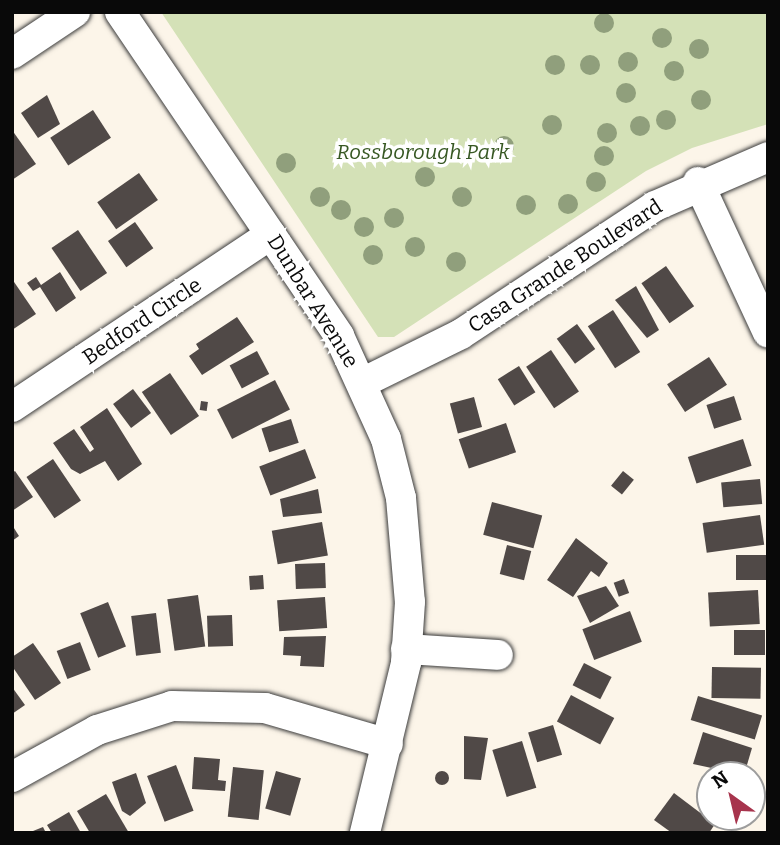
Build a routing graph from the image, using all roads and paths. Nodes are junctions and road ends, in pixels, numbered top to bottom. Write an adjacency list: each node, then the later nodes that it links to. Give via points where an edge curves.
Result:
1 (75, 12): 3 (street)
2 (120, 12): 6 (street, Dunbar Avenue)
3 (12, 54)
4 (768, 157): 5 (street, Casa Grande Boulevard)
5 (698, 182): 7 (street); 8 (street, Casa Grande Boulevard, via 461,334)
6 (271, 234): 8 (street, Dunbar Avenue); 9 (street, Bedford Circle)
7 (768, 333)
8 (364, 382): 10 (street, Dunbar Avenue, via 401,498 410,602)
9 (12, 407)
10 (406, 649): 11 (street); 12 (street, Dunbar Avenue)
11 (498, 655)
12 (388, 744): 13 (street, via 265,708 172,706 97,730); 14 (street, Dunbar Avenue)
13 (12, 777)
14 (365, 833)

